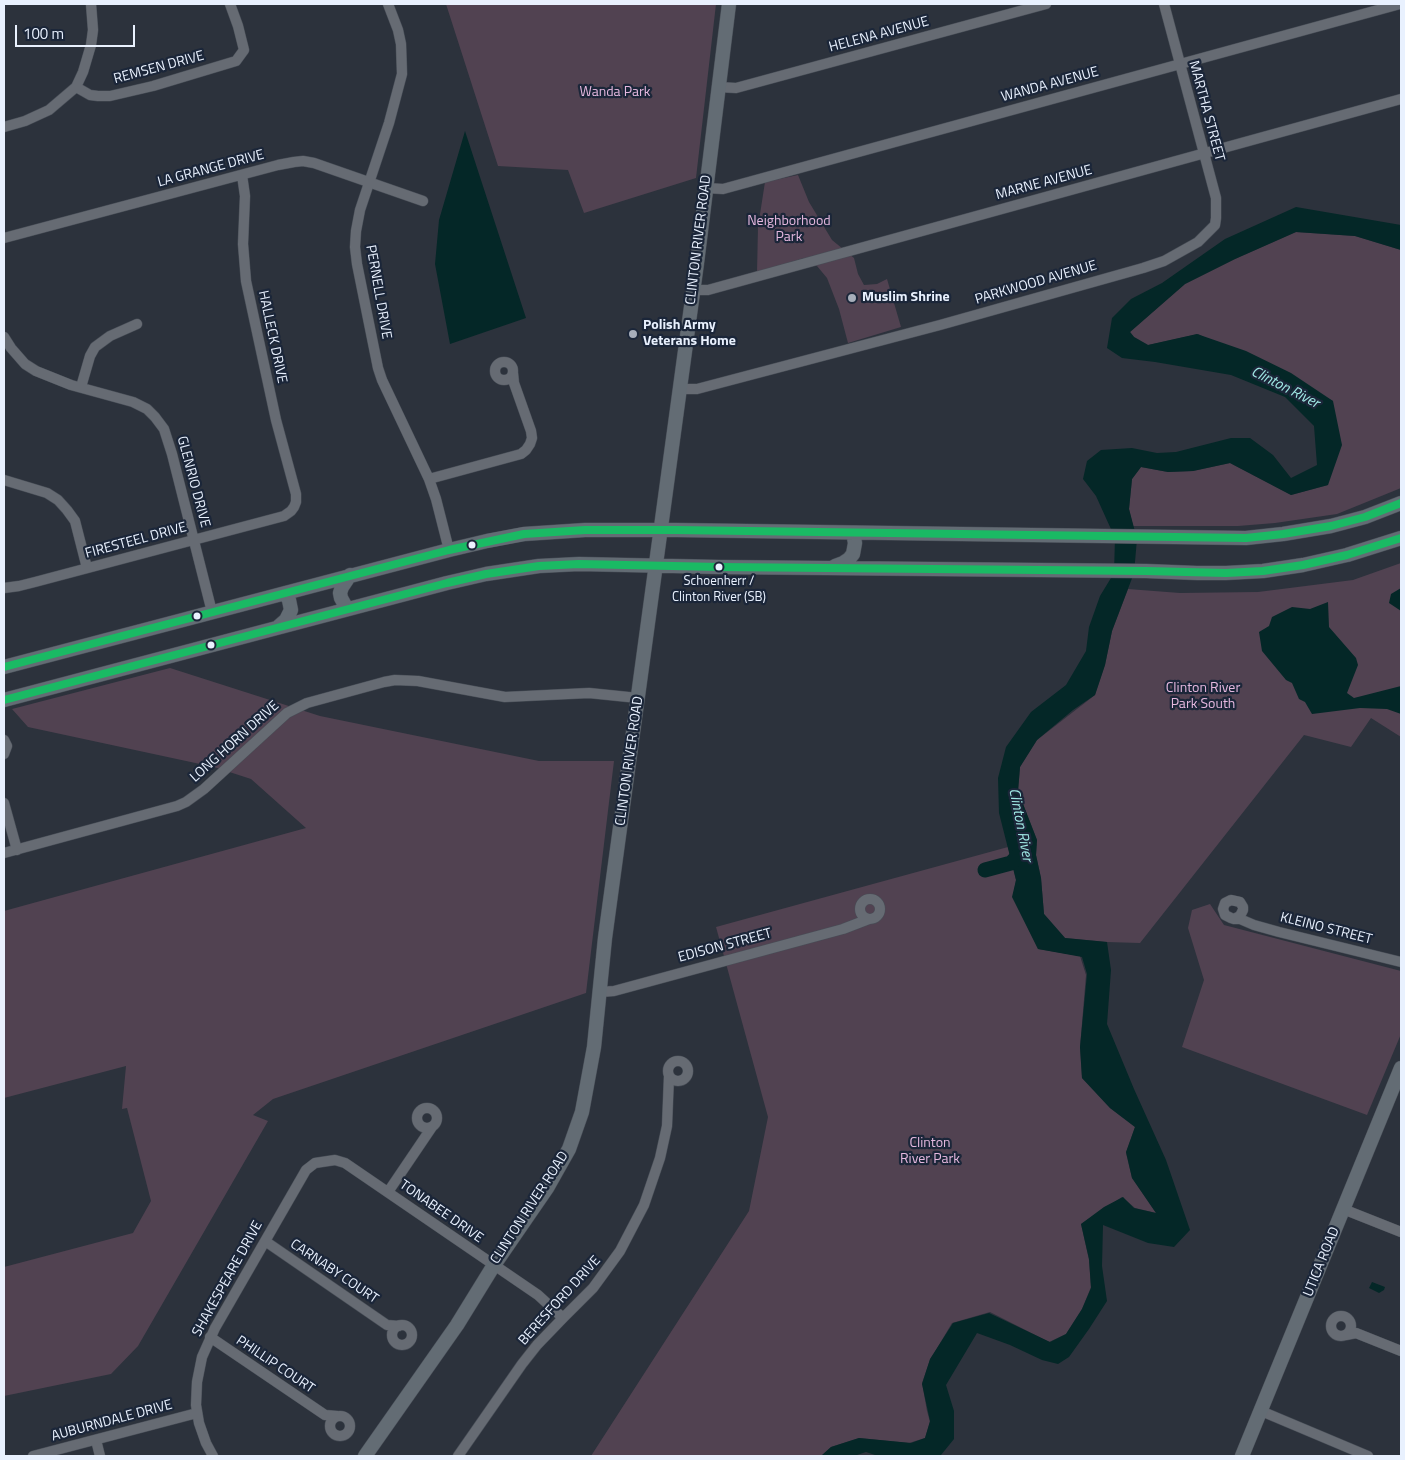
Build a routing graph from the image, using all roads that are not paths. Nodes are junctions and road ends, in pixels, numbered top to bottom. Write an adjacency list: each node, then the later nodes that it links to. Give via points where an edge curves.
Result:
1 (91, 4): 9 (street, via 91,45)
2 (230, 4): 9 (street, REMSEN DRIVE, via 244,50 236,61 110,96 90,95)
3 (388, 4): 15 (street, PERNELL DRIVE, via 401,44 402,74)
4 (729, 4): 10 (main road, CLINTON RIVER ROAD)
5 (1046, 4): 10 (street, HELENA AVENUE, via 736,88)
6 (1164, 4): 8 (street, MARTHA STREET)
7 (1400, 4): 8 (street, WANDA AVENUE)
8 (1180, 64): 13 (street, MARTHA STREET); 16 (street, WANDA AVENUE, via 722,189)
9 (76, 87): 12 (street, via 49,110)
10 (718, 87): 16 (main road, CLINTON RIVER ROAD)
11 (1401, 99): 13 (street, MARNE AVENUE)
12 (4, 126)
13 (1204, 154): 18 (street, MARTHA STREET, via 1216,198); 20 (street, MARNE AVENUE, via 708,290)
14 (242, 175): 15 (street, LA GRANGE DRIVE, via 304,161); 19 (street, LA GRANGE DRIVE); 28 (street, HALLECK DRIVE, via 246,281)
15 (368, 182): 17 (street, LA GRANGE DRIVE); 26 (street, PERNELL DRIVE, via 355,247 364,302 382,380)
16 (706, 188): 20 (main road, CLINTON RIVER ROAD)
17 (423, 202)
18 (1215, 225): 25 (street, PARKWOOD AVENUE, via 1182,252 1144,268 697,389)
19 (4, 238)
20 (693, 290): 25 (main road, CLINTON RIVER ROAD)
21 (136, 324): 24 (street, via 110,336 95,348)
22 (4, 337): 24 (street, GLENRIO DRIVE, via 25,364)
23 (510, 379): 26 (street, via 531,432 532,438 526,450)
24 (81, 387): 33 (street, GLENRIO DRIVE, via 147,409 164,429)
25 (680, 389): 30 (main road, CLINTON RIVER ROAD)
26 (429, 479): 34 (street, PERNELL DRIVE)
27 (4, 480): 36 (street, via 58,500 74,521)
28 (296, 502): 33 (street, FIRESTEEL DRIVE, via 284,516)
29 (1401, 503): 31 (main road, via 1349,522 1246,538)
30 (660, 530): 31 (main road); 34 (main road, via 542,532); 35 (main road, CLINTON RIVER ROAD)
31 (853, 533): 37 (main road, via 853,554)
32 (1401, 538): 37 (main road, via 1333,559 1246,572)
33 (194, 540): 36 (street, FIRESTEEL DRIVE); 42 (street, GLENRIO DRIVE)
34 (449, 550): 38 (main road)
35 (656, 565): 37 (main road); 41 (main road, via 539,566 461,580); 45 (main road, CLINTON RIVER ROAD)
36 (87, 568): 39 (street, FIRESTEEL DRIVE)
37 (831, 568)
38 (350, 575): 40 (main road); 41 (main road, via 340,593)
39 (4, 588)
40 (284, 593): 42 (main road); 43 (main road, via 291,610)
41 (347, 609): 43 (main road)
42 (212, 612): 44 (main road)
43 (278, 627): 46 (main road)
44 (4, 667)
45 (638, 698): 50 (street, LONG HORN DRIVE, via 589,693 505,697 418,681 384,682 307,702 287,713 186,802); 57 (main road, CLINTON RIVER ROAD)
46 (4, 700)
47 (4, 740): 48 (street, via 7,746)
48 (4, 754)
49 (4, 802): 50 (street)
50 (17, 850): 51 (street, LONG HORN DRIVE)
51 (4, 853)
52 (860, 911): 54 (street); 54 (street, via 865,900 874,901 879,912); 55 (street)
53 (1244, 915): 53 (street, KLEINO STREET, via 1234,919 1228,917 1224,906 1234,899 1240,902); 56 (street, KLEINO STREET, via 1254,925)
54 (869, 919): 55 (street, EDISON STREET)
55 (856, 923): 57 (street, EDISON STREET)
56 (1401, 962)
57 (600, 992): 70 (main road, CLINTON RIVER ROAD, via 586,1094 574,1138 547,1188)
58 (1401, 1068): 67 (main road, UTICA ROAD)
59 (669, 1076): 60 (street); 60 (street, via 671,1064 680,1062 688,1071); 61 (street, BERESFORD DRIVE)
60 (680, 1081): 61 (street)
61 (669, 1093): 71 (street, BERESFORD DRIVE, via 664,1142 644,1205 611,1266)
62 (420, 1124): 63 (street, via 425,1128); 63 (street, via 418,1115 428,1108 437,1116); 64 (street)
63 (432, 1127): 64 (street)
64 (424, 1136): 66 (street)
65 (323, 1161): 66 (street, TONABEE DRIVE, via 345,1163); 69 (street, SHAKESPEARE DRIVE, via 306,1170)
66 (388, 1192): 70 (street, TONABEE DRIVE)
67 (1343, 1209): 68 (street); 78 (main road, UTICA ROAD)
68 (1401, 1232)
69 (265, 1241): 72 (street, CARNABY COURT); 76 (street, SHAKESPEARE DRIVE)
70 (494, 1265): 71 (street, TONABEE DRIVE, via 538,1295); 87 (main road, CLINTON RIVER ROAD, via 457,1325)
71 (563, 1318): 88 (street, BERESFORD DRIVE, via 522,1364)
72 (387, 1325): 73 (street, CARNABY COURT); 75 (street)
73 (399, 1326): 75 (street); 75 (street, via 408,1328 412,1333 411,1339 401,1345)
74 (1351, 1334): 74 (street, via 1349,1320 1337,1317 1332,1328 1335,1334); 77 (street)
75 (392, 1336)
76 (210, 1337): 79 (street, SHAKESPEARE DRIVE, via 199,1369); 80 (street, PHILLIP COURT)
77 (1401, 1351)
78 (1261, 1412): 89 (main road, UTICA ROAD); 90 (street)
79 (197, 1413): 83 (street, AUBURNDALE DRIVE); 86 (street, SHAKESPEARE DRIVE)
80 (325, 1415): 81 (street, PHILLIP COURT); 82 (street)
81 (337, 1416): 82 (street); 82 (street, via 344,1416 348,1421 350,1427 347,1432 335,1434)
82 (330, 1426)
83 (96, 1440): 84 (street, AUBURNDALE DRIVE); 85 (street)
84 (34, 1456)
85 (100, 1456)
86 (213, 1456)
87 (365, 1456)
88 (458, 1456)
89 (1242, 1456)
90 (1368, 1456)

